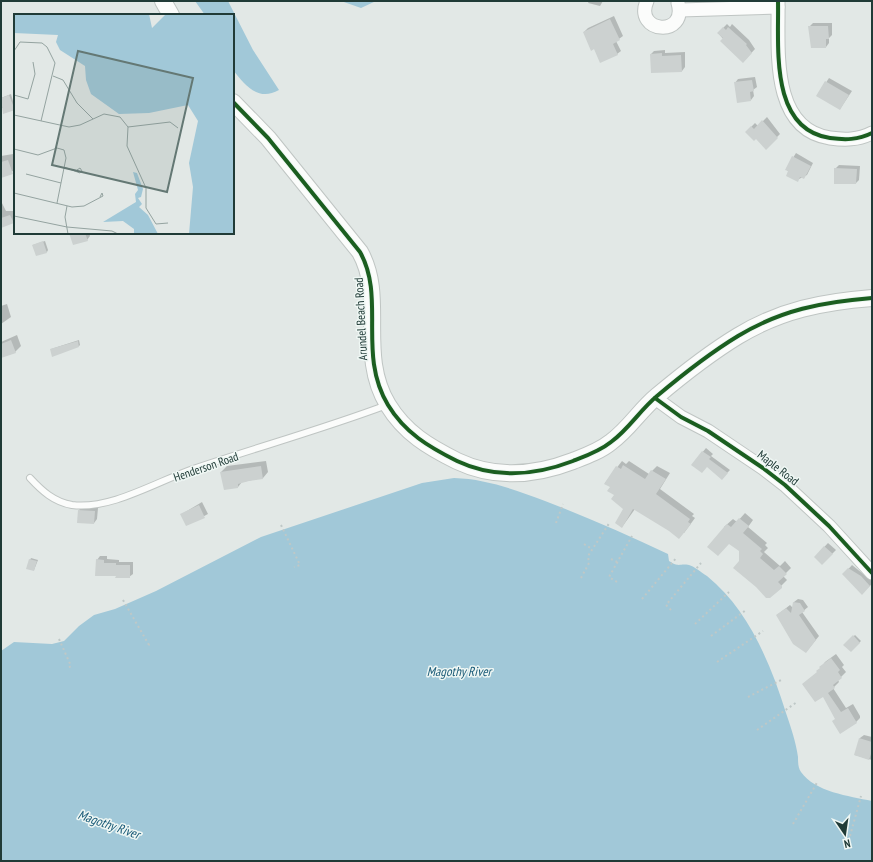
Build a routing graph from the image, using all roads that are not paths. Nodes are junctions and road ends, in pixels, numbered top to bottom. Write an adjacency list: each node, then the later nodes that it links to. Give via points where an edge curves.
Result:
1 (163, 1): 5 (street)
2 (647, 1): 4 (street, via 644,12 647,19 656,27 662,28 674,24 678,17)
3 (778, 4): 4 (street); 7 (street, via 780,80 789,109 809,131 823,137 855,139)
4 (679, 5)
5 (170, 14)
6 (234, 103): 10 (street, Arundel Beach Road, via 268,138 360,252 366,264 371,292 373,364)
7 (872, 133)
8 (872, 298): 9 (street, Arundel Beach Road, via 813,305 783,313 737,336)
9 (655, 398): 10 (street, Arundel Beach Road, via 626,430 597,451 536,473 519,474 483,470 441,453 420,441 402,424); 12 (street, Maple Road, via 780,481 829,526)
10 (388, 405): 11 (lane, Henderson Road, via 193,469 144,490 93,504 73,505 55,501)
11 (30, 478)
12 (872, 573)

